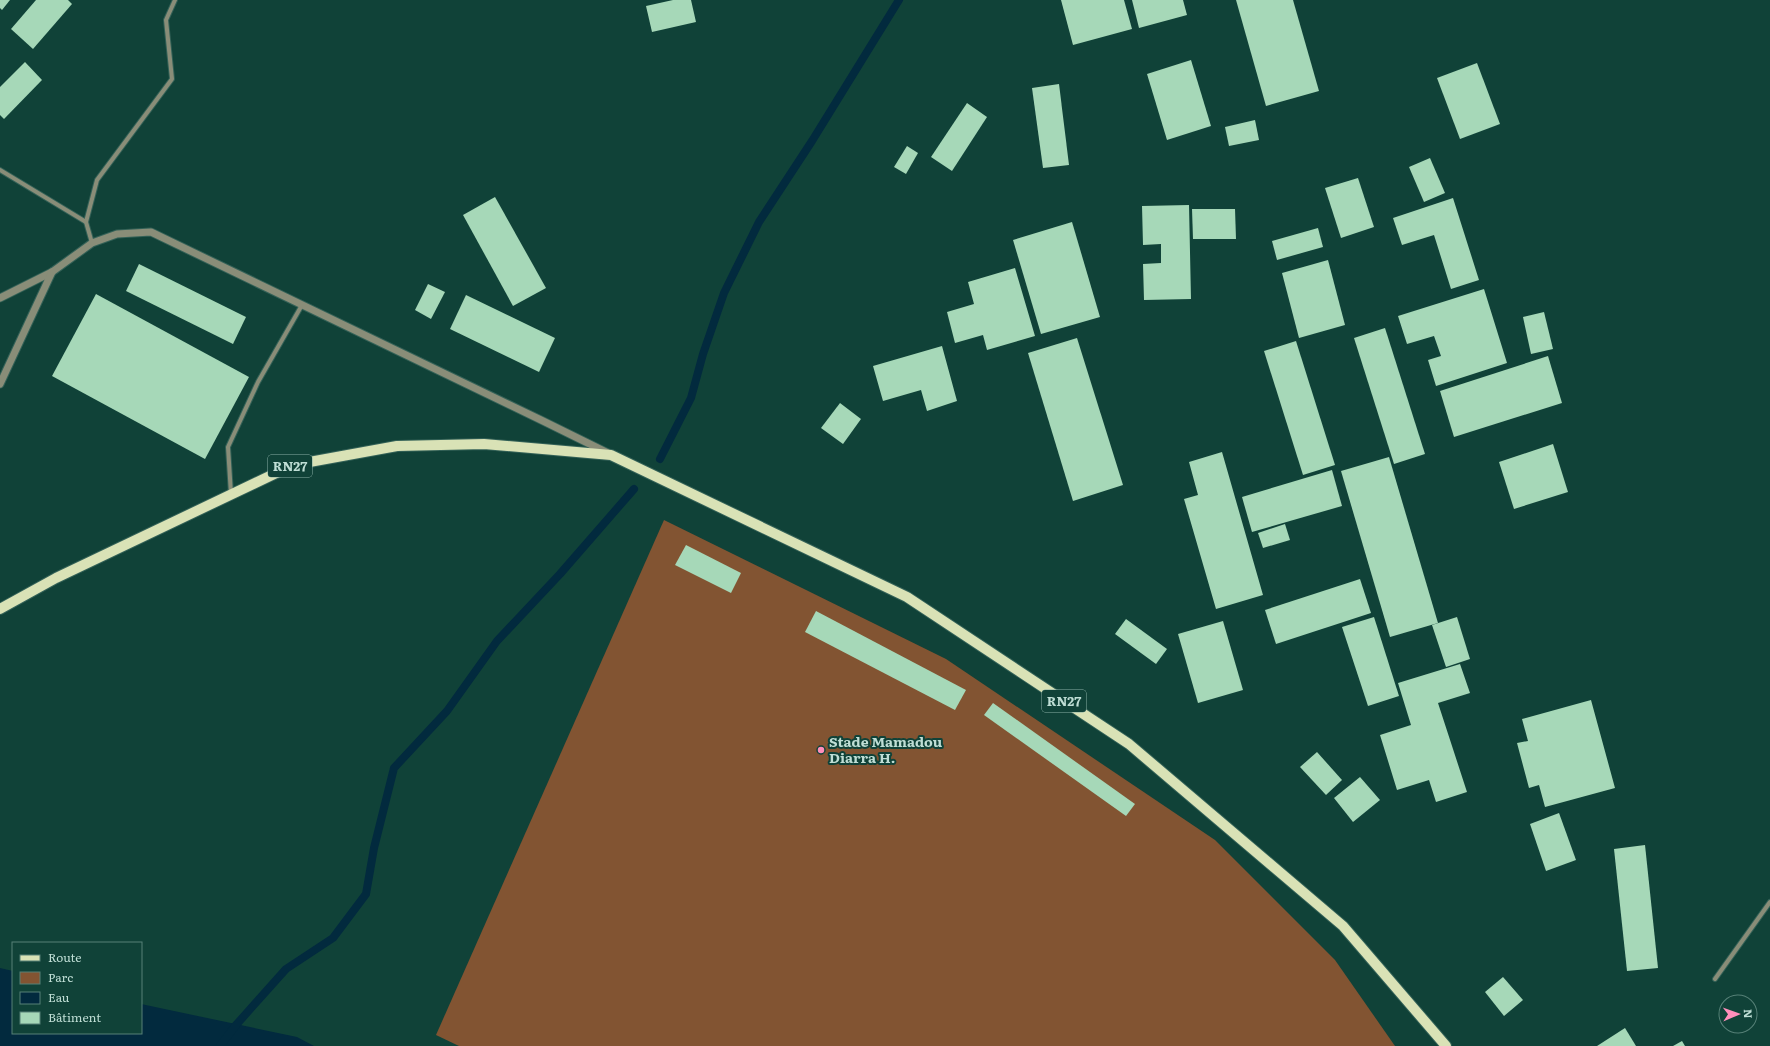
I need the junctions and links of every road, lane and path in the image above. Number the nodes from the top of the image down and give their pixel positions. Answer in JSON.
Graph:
{"nodes":[{"id":1,"x":175,"y":0,"type":"edge"},
{"id":2,"x":0,"y":170,"type":"edge"},
{"id":3,"x":86,"y":222,"type":"junction"},
{"id":4,"x":92,"y":244,"type":"junction"},
{"id":5,"x":52,"y":272,"type":"junction"},
{"id":6,"x":0,"y":298,"type":"edge"},
{"id":7,"x":302,"y":305,"type":"junction"},
{"id":8,"x":0,"y":384,"type":"edge"},
{"id":9,"x":611,"y":455,"type":"junction"},
{"id":10,"x":230,"y":495,"type":"junction"},
{"id":11,"x":0,"y":609,"type":"edge"},
{"id":12,"x":1770,"y":902,"type":"edge"},
{"id":13,"x":1715,"y":979,"type":"dead end"},
{"id":14,"x":1446,"y":1046,"type":"edge"}],
"edges":[{"from":1,"to":3,"type":"street"},
{"from":2,"to":3,"type":"street"},
{"from":3,"to":4,"type":"street"},
{"from":4,"to":5,"type":"street"},
{"from":4,"to":7,"type":"street"},
{"from":5,"to":6,"type":"street"},
{"from":5,"to":8,"type":"street"},
{"from":7,"to":9,"type":"street"},
{"from":7,"to":10,"type":"street"},
{"from":9,"to":10,"type":"main road","number":"RN27"},
{"from":9,"to":14,"type":"main road","number":"RN27"},
{"from":10,"to":11,"type":"main road","number":"RN27"},
{"from":12,"to":13,"type":"street"}]}
